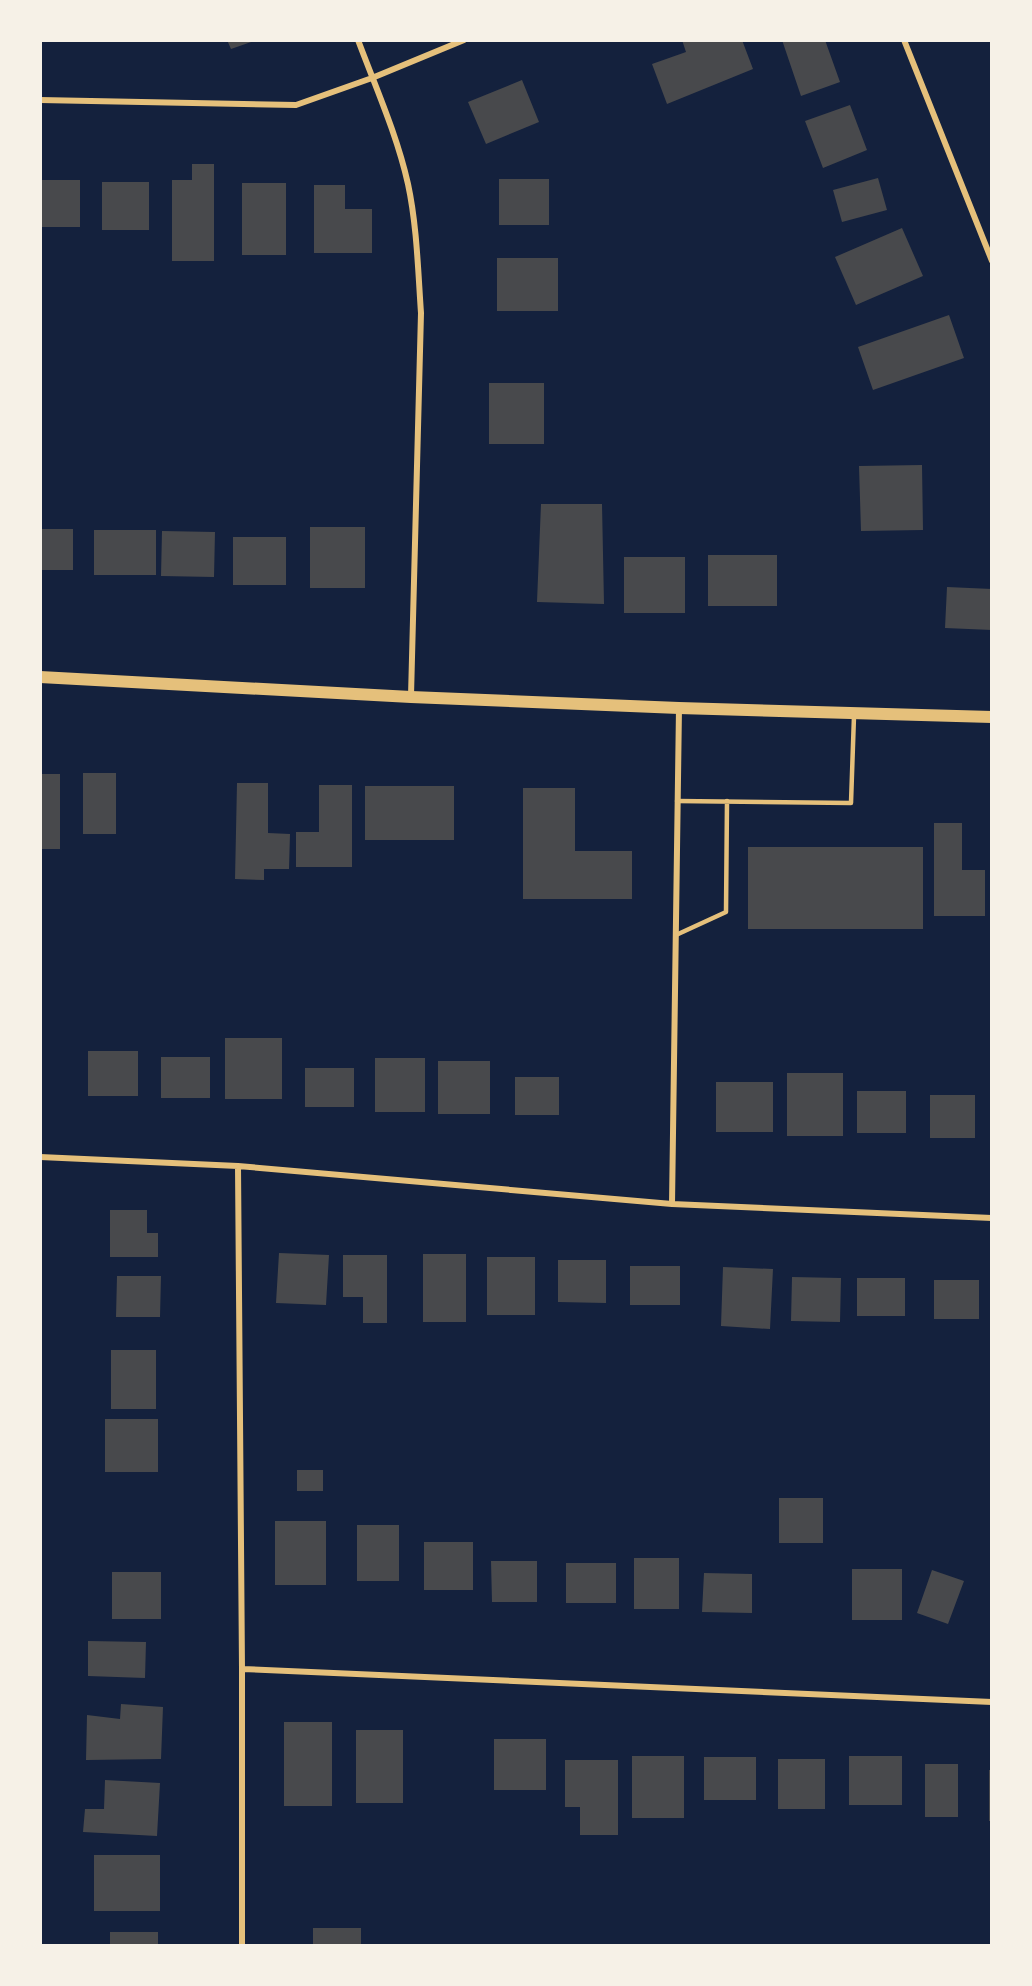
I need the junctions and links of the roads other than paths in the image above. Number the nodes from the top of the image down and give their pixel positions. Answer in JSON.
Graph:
{"nodes":[{"id":1,"x":358,"y":40,"type":"edge"},
{"id":2,"x":464,"y":40,"type":"edge"},
{"id":3,"x":904,"y":40,"type":"edge"},
{"id":4,"x":372,"y":78,"type":"junction"},
{"id":5,"x":40,"y":100,"type":"edge"},
{"id":6,"x":992,"y":261,"type":"edge"},
{"id":7,"x":40,"y":677,"type":"edge"},
{"id":8,"x":411,"y":696,"type":"junction"},
{"id":9,"x":679,"y":708,"type":"junction"},
{"id":10,"x":854,"y":713,"type":"junction"},
{"id":11,"x":992,"y":717,"type":"edge"},
{"id":12,"x":677,"y":801,"type":"junction"},
{"id":13,"x":727,"y":801,"type":"junction"},
{"id":14,"x":676,"y":936,"type":"junction"},
{"id":15,"x":40,"y":1157,"type":"edge"},
{"id":16,"x":238,"y":1166,"type":"junction"},
{"id":17,"x":672,"y":1204,"type":"junction"},
{"id":18,"x":992,"y":1218,"type":"edge"},
{"id":19,"x":242,"y":1669,"type":"junction"},
{"id":20,"x":992,"y":1702,"type":"edge"},
{"id":21,"x":242,"y":1946,"type":"edge"}],
"edges":[{"from":1,"to":4,"type":"street"},
{"from":2,"to":4,"type":"street"},
{"from":3,"to":6,"type":"street"},
{"from":4,"to":5,"type":"street"},
{"from":4,"to":8,"type":"street"},
{"from":7,"to":8,"type":"main road"},
{"from":8,"to":9,"type":"main road"},
{"from":9,"to":10,"type":"main road"},
{"from":9,"to":12,"type":"street"},
{"from":10,"to":11,"type":"main road"},
{"from":10,"to":13,"type":"lane"},
{"from":12,"to":13,"type":"lane"},
{"from":12,"to":14,"type":"street"},
{"from":13,"to":14,"type":"lane"},
{"from":14,"to":17,"type":"street"},
{"from":15,"to":16,"type":"street"},
{"from":16,"to":17,"type":"street"},
{"from":16,"to":19,"type":"street"},
{"from":17,"to":18,"type":"street"},
{"from":19,"to":20,"type":"street"},
{"from":19,"to":21,"type":"street"}]}
